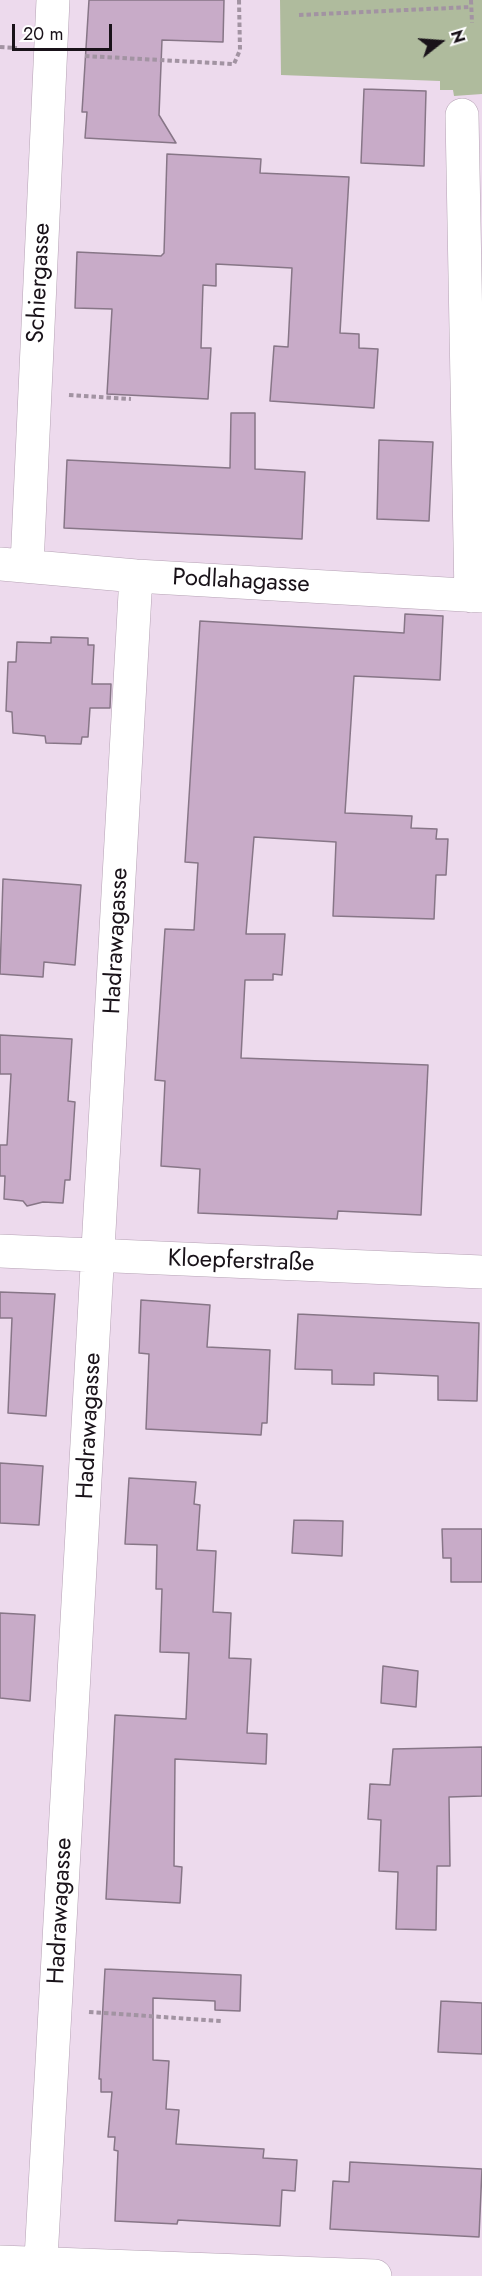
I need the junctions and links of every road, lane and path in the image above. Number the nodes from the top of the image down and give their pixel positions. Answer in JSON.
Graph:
{"nodes":[{"id":1,"x":53,"y":0,"type":"edge"},
{"id":2,"x":239,"y":0,"type":"edge"},
{"id":3,"x":471,"y":0,"type":"edge"},
{"id":4,"x":471,"y":7,"type":"junction"},
{"id":5,"x":299,"y":15,"type":"dead end"},
{"id":6,"x":472,"y":23,"type":"dead end"},
{"id":7,"x":51,"y":54,"type":"junction"},
{"id":8,"x":462,"y":115,"type":"dead end"},
{"id":9,"x":35,"y":393,"type":"junction"},
{"id":10,"x":131,"y":399,"type":"dead end"},
{"id":11,"x":14,"y":565,"type":"edge"},
{"id":12,"x":136,"y":576,"type":"junction"},
{"id":13,"x":476,"y":596,"type":"edge"},
{"id":14,"x":0,"y":1251,"type":"edge"},
{"id":15,"x":100,"y":1256,"type":"junction"},
{"id":16,"x":482,"y":1272,"type":"edge"},
{"id":17,"x":55,"y":2010,"type":"junction"},
{"id":18,"x":221,"y":2020,"type":"dead end"},
{"id":19,"x":0,"y":2262,"type":"edge"},
{"id":20,"x":40,"y":2270,"type":"edge"},
{"id":21,"x":375,"y":2276,"type":"edge"}],
"edges":[{"from":1,"to":7,"type":"street","name":"Schiergasse"},
{"from":2,"to":7,"type":"path"},
{"from":3,"to":4,"type":"path"},
{"from":4,"to":5,"type":"path"},
{"from":4,"to":6,"type":"path"},
{"from":7,"to":9,"type":"street","name":"Schiergasse"},
{"from":8,"to":13,"type":"street"},
{"from":9,"to":10,"type":"path"},
{"from":9,"to":11,"type":"street","name":"Schiergasse"},
{"from":11,"to":12,"type":"street","name":"Podlahagasse"},
{"from":12,"to":13,"type":"street","name":"Podlahagasse"},
{"from":12,"to":15,"type":"street","name":"Hadrawagasse"},
{"from":14,"to":15,"type":"street","name":"Kloepferstraße"},
{"from":15,"to":16,"type":"street","name":"Kloepferstraße"},
{"from":15,"to":17,"type":"street","name":"Hadrawagasse"},
{"from":17,"to":18,"type":"path"},
{"from":17,"to":20,"type":"street","name":"Hadrawagasse"},
{"from":19,"to":20,"type":"street"},
{"from":20,"to":21,"type":"street"}]}
